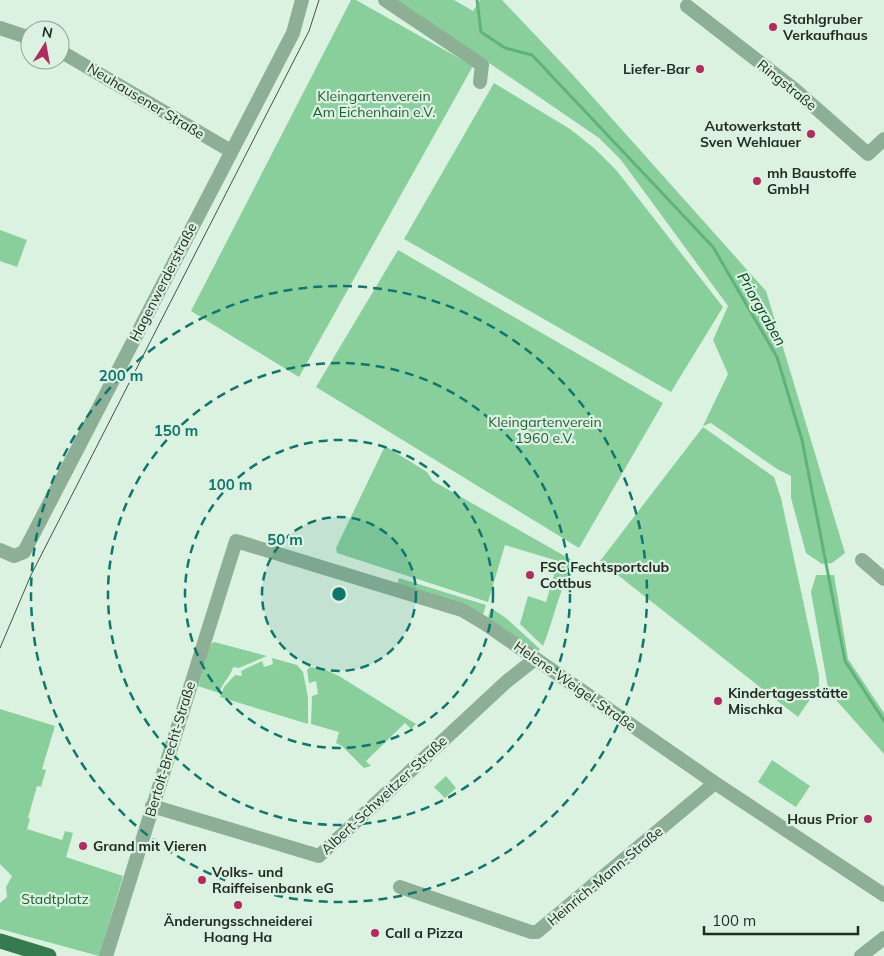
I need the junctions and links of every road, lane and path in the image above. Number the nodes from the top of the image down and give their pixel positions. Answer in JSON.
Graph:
{"nodes":[{"id":1,"x":302,"y":0,"type":"edge"},
{"id":2,"x":385,"y":0,"type":"edge"},
{"id":3,"x":687,"y":6,"type":"dead end"},
{"id":4,"x":0,"y":28,"type":"edge"},
{"id":5,"x":20,"y":35,"type":"edge"},
{"id":6,"x":70,"y":57,"type":"edge"},
{"id":7,"x":480,"y":82,"type":"dead end"},
{"id":8,"x":884,"y":140,"type":"edge"},
{"id":9,"x":231,"y":151,"type":"junction"},
{"id":10,"x":236,"y":542,"type":"joint"},
{"id":11,"x":0,"y":550,"type":"edge"},
{"id":12,"x":862,"y":560,"type":"dead end"},
{"id":13,"x":884,"y":579,"type":"edge"},
{"id":14,"x":535,"y":659,"type":"junction"},
{"id":15,"x":714,"y":783,"type":"junction"},
{"id":16,"x":152,"y":806,"type":"junction"},
{"id":17,"x":400,"y":886,"type":"dead end"},
{"id":18,"x":884,"y":895,"type":"edge"},
{"id":19,"x":884,"y":938,"type":"edge"},
{"id":20,"x":0,"y":941,"type":"edge"},
{"id":21,"x":48,"y":956,"type":"edge"},
{"id":22,"x":106,"y":956,"type":"edge"},
{"id":23,"x":861,"y":956,"type":"edge"}],
"edges":[{"from":1,"to":9,"type":"street","name":"Hagenwerderstraße"},
{"from":2,"to":7,"type":"street"},
{"from":3,"to":8,"type":"street","name":"Ringstraße"},
{"from":4,"to":5,"type":"street"},
{"from":6,"to":9,"type":"street","name":"Neuhausener Straße"},
{"from":9,"to":11,"type":"street","name":"Hagenwerderstraße"},
{"from":10,"to":14,"type":"street","name":"Helene-Weigel-Straße"},
{"from":10,"to":16,"type":"street","name":"Bertolt-Brecht-Straße"},
{"from":12,"to":13,"type":"street"},
{"from":14,"to":15,"type":"street","name":"Helene-Weigel-Straße"},
{"from":14,"to":16,"type":"street","name":"Albert-Schweitzer-Straße"},
{"from":15,"to":17,"type":"street","name":"Heinrich-Mann-Straße"},
{"from":15,"to":18,"type":"street","name":"Helene-Weigel-Straße"},
{"from":16,"to":22,"type":"street","name":"Bertolt-Brecht-Straße"},
{"from":19,"to":23,"type":"street"},
{"from":20,"to":21,"type":"main road"}]}
